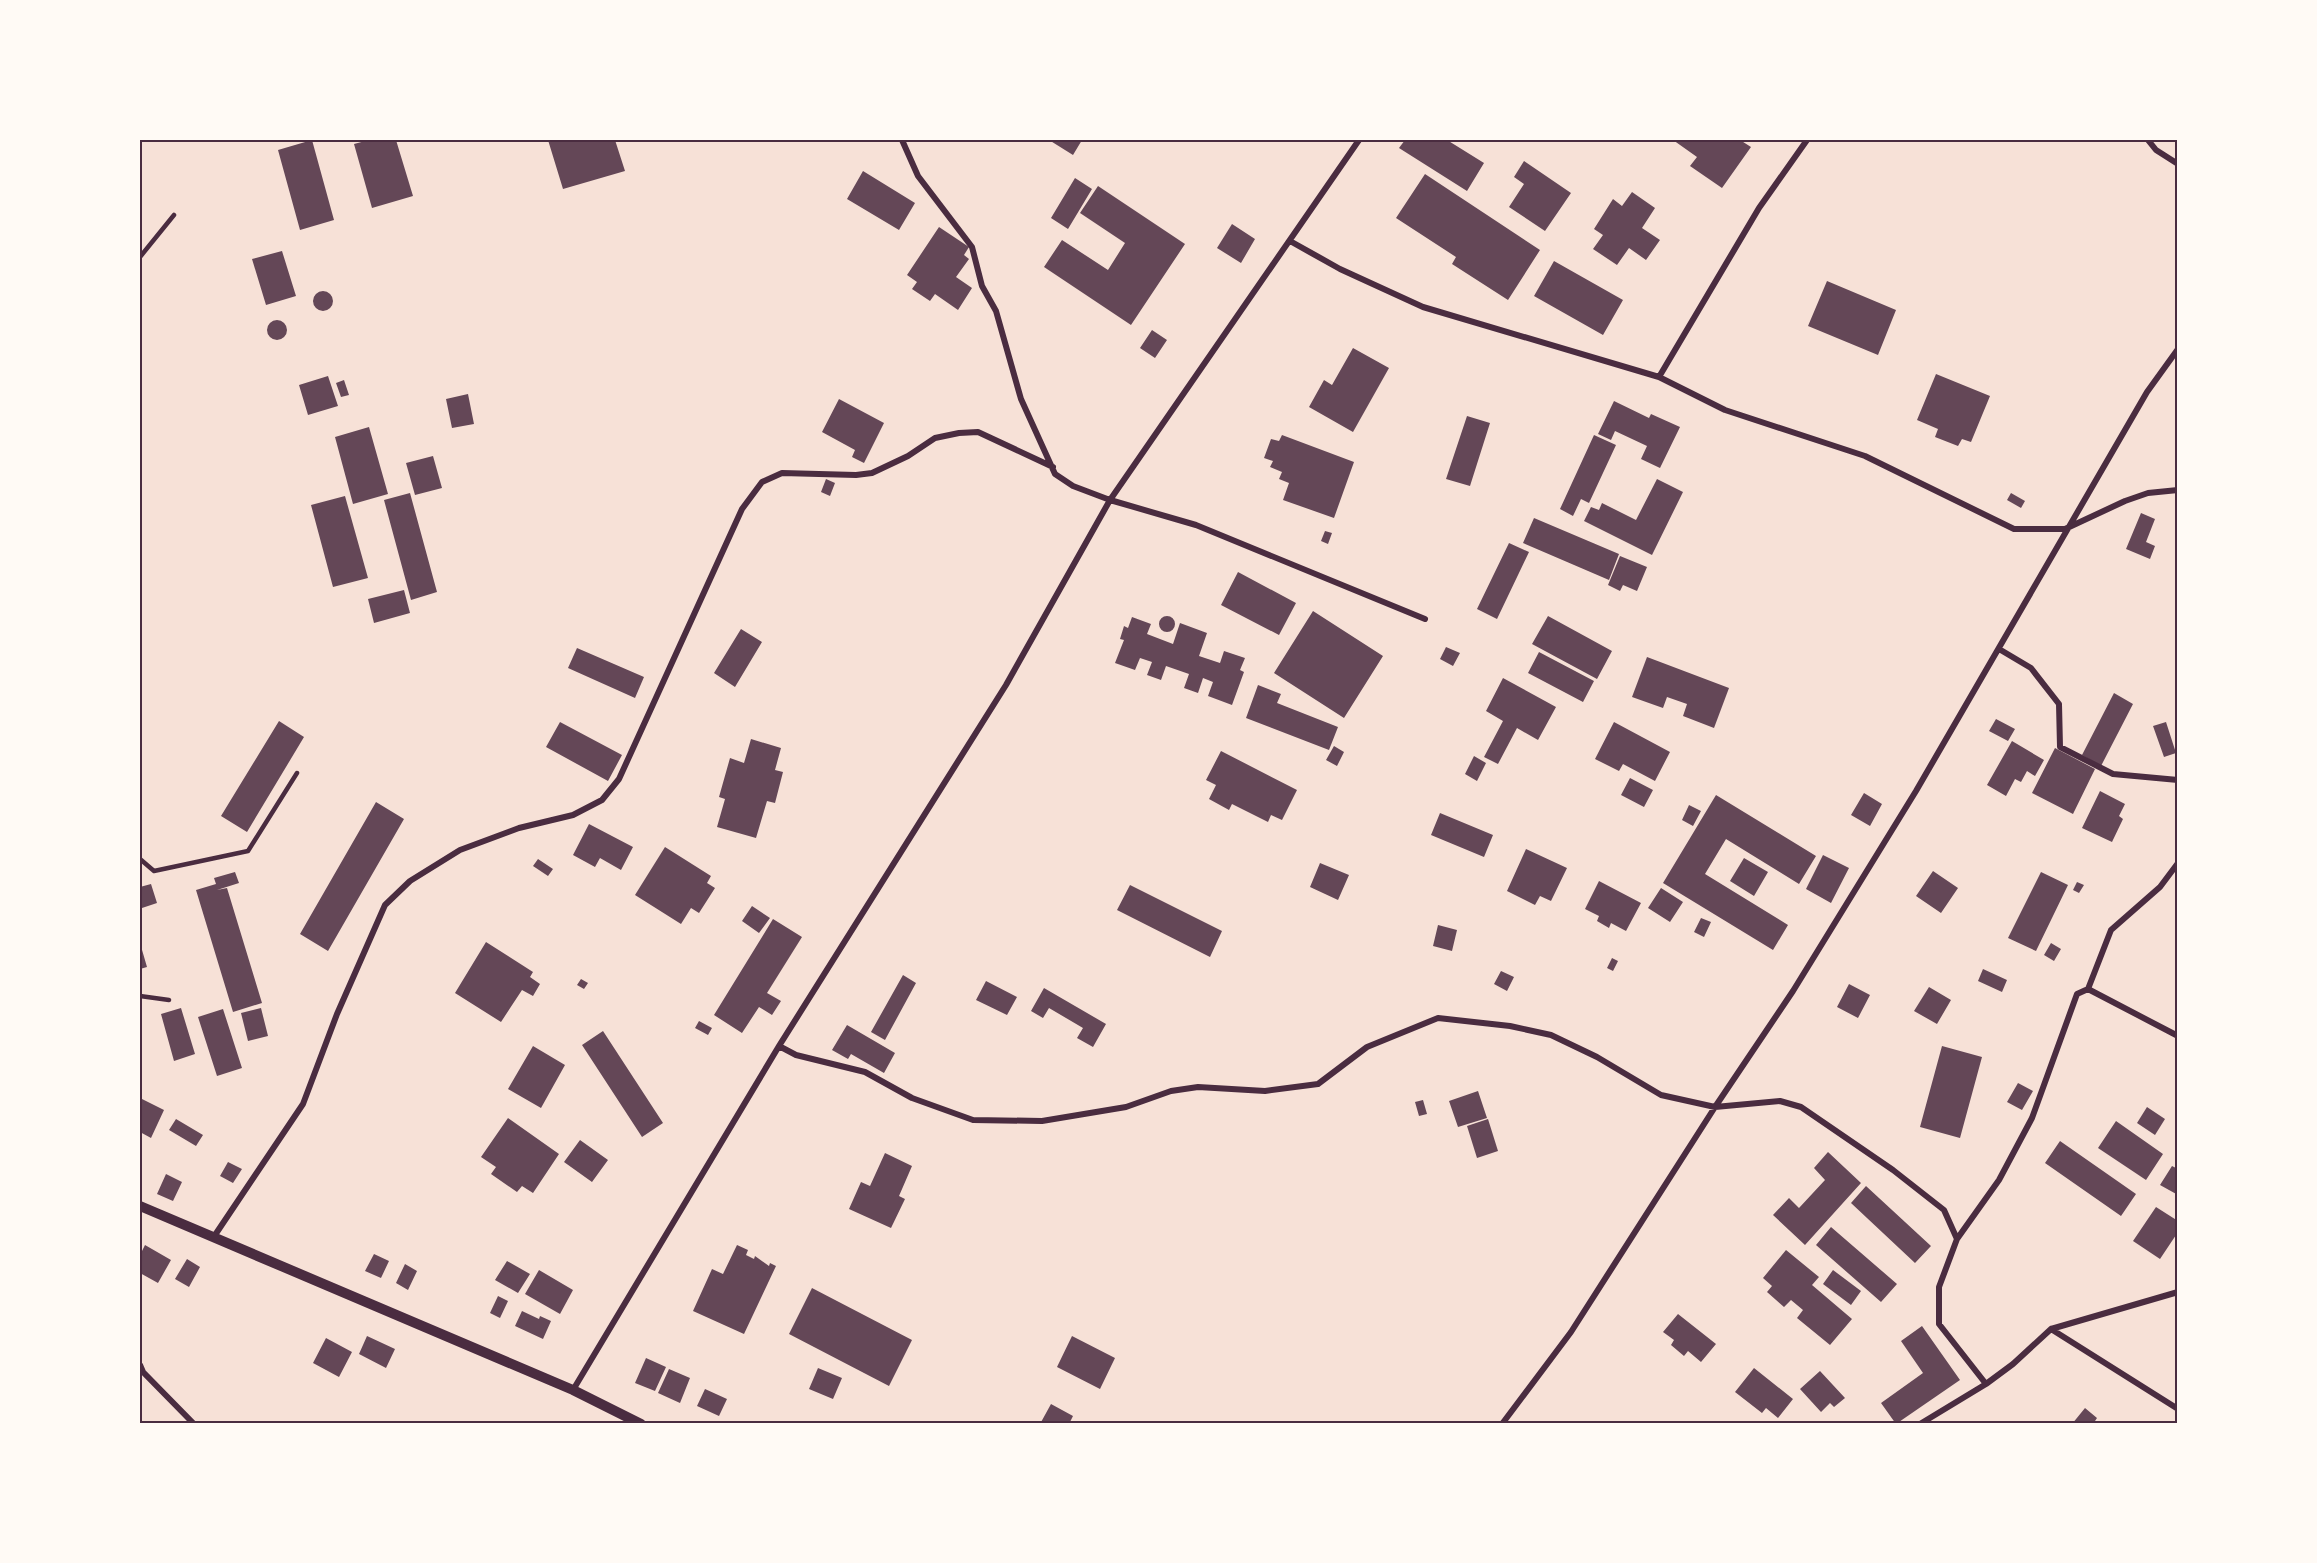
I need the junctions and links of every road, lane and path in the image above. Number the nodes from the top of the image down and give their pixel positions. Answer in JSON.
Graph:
{"nodes":[{"id":1,"x":902,"y":140,"type":"edge"},
{"id":2,"x":1359,"y":140,"type":"edge"},
{"id":3,"x":1807,"y":140,"type":"edge"},
{"id":4,"x":2148,"y":140,"type":"edge"},
{"id":5,"x":2178,"y":164,"type":"edge"},
{"id":6,"x":174,"y":215,"type":"dead end"},
{"id":7,"x":1290,"y":241,"type":"junction"},
{"id":8,"x":140,"y":257,"type":"edge"},
{"id":9,"x":2178,"y":349,"type":"edge"},
{"id":10,"x":1659,"y":377,"type":"junction"},
{"id":11,"x":1053,"y":467,"type":"junction"},
{"id":12,"x":2178,"y":490,"type":"edge"},
{"id":13,"x":1110,"y":500,"type":"junction"},
{"id":14,"x":2065,"y":529,"type":"junction"},
{"id":15,"x":1425,"y":618,"type":"dead end"},
{"id":16,"x":1999,"y":649,"type":"junction"},
{"id":17,"x":297,"y":773,"type":"dead end"},
{"id":18,"x":2178,"y":780,"type":"edge"},
{"id":19,"x":140,"y":859,"type":"edge"},
{"id":20,"x":2178,"y":863,"type":"edge"},
{"id":21,"x":2088,"y":989,"type":"junction"},
{"id":22,"x":140,"y":996,"type":"edge"},
{"id":23,"x":169,"y":1000,"type":"dead end"},
{"id":24,"x":2178,"y":1036,"type":"edge"},
{"id":25,"x":779,"y":1046,"type":"junction"},
{"id":26,"x":1715,"y":1107,"type":"junction"},
{"id":27,"x":140,"y":1206,"type":"edge"},
{"id":28,"x":212,"y":1238,"type":"junction"},
{"id":29,"x":1957,"y":1239,"type":"junction"},
{"id":30,"x":2178,"y":1292,"type":"edge"},
{"id":31,"x":2051,"y":1329,"type":"junction"},
{"id":32,"x":140,"y":1365,"type":"edge"},
{"id":33,"x":1986,"y":1384,"type":"junction"},
{"id":34,"x":573,"y":1390,"type":"junction"},
{"id":35,"x":2178,"y":1409,"type":"edge"},
{"id":36,"x":194,"y":1424,"type":"edge"},
{"id":37,"x":641,"y":1424,"type":"edge"},
{"id":38,"x":1502,"y":1424,"type":"edge"},
{"id":39,"x":1920,"y":1424,"type":"edge"}],
"edges":[{"from":1,"to":11,"type":"street"},
{"from":2,"to":7,"type":"street"},
{"from":3,"to":10,"type":"street"},
{"from":4,"to":5,"type":"street"},
{"from":6,"to":8,"type":"lane"},
{"from":7,"to":10,"type":"street"},
{"from":7,"to":13,"type":"street"},
{"from":9,"to":14,"type":"street"},
{"from":10,"to":14,"type":"street"},
{"from":11,"to":13,"type":"street"},
{"from":11,"to":28,"type":"street"},
{"from":12,"to":14,"type":"street"},
{"from":13,"to":15,"type":"street"},
{"from":13,"to":25,"type":"street"},
{"from":14,"to":16,"type":"street"},
{"from":16,"to":18,"type":"street"},
{"from":16,"to":26,"type":"street"},
{"from":17,"to":19,"type":"lane"},
{"from":20,"to":21,"type":"street"},
{"from":21,"to":24,"type":"street"},
{"from":21,"to":29,"type":"street"},
{"from":22,"to":23,"type":"lane"},
{"from":25,"to":26,"type":"street"},
{"from":25,"to":34,"type":"street"},
{"from":26,"to":29,"type":"street"},
{"from":26,"to":38,"type":"street"},
{"from":27,"to":28,"type":"street"},
{"from":28,"to":34,"type":"street"},
{"from":29,"to":33,"type":"street"},
{"from":30,"to":31,"type":"street"},
{"from":31,"to":33,"type":"street"},
{"from":31,"to":35,"type":"street"},
{"from":32,"to":36,"type":"street"},
{"from":33,"to":39,"type":"street"},
{"from":34,"to":37,"type":"street"}]}
